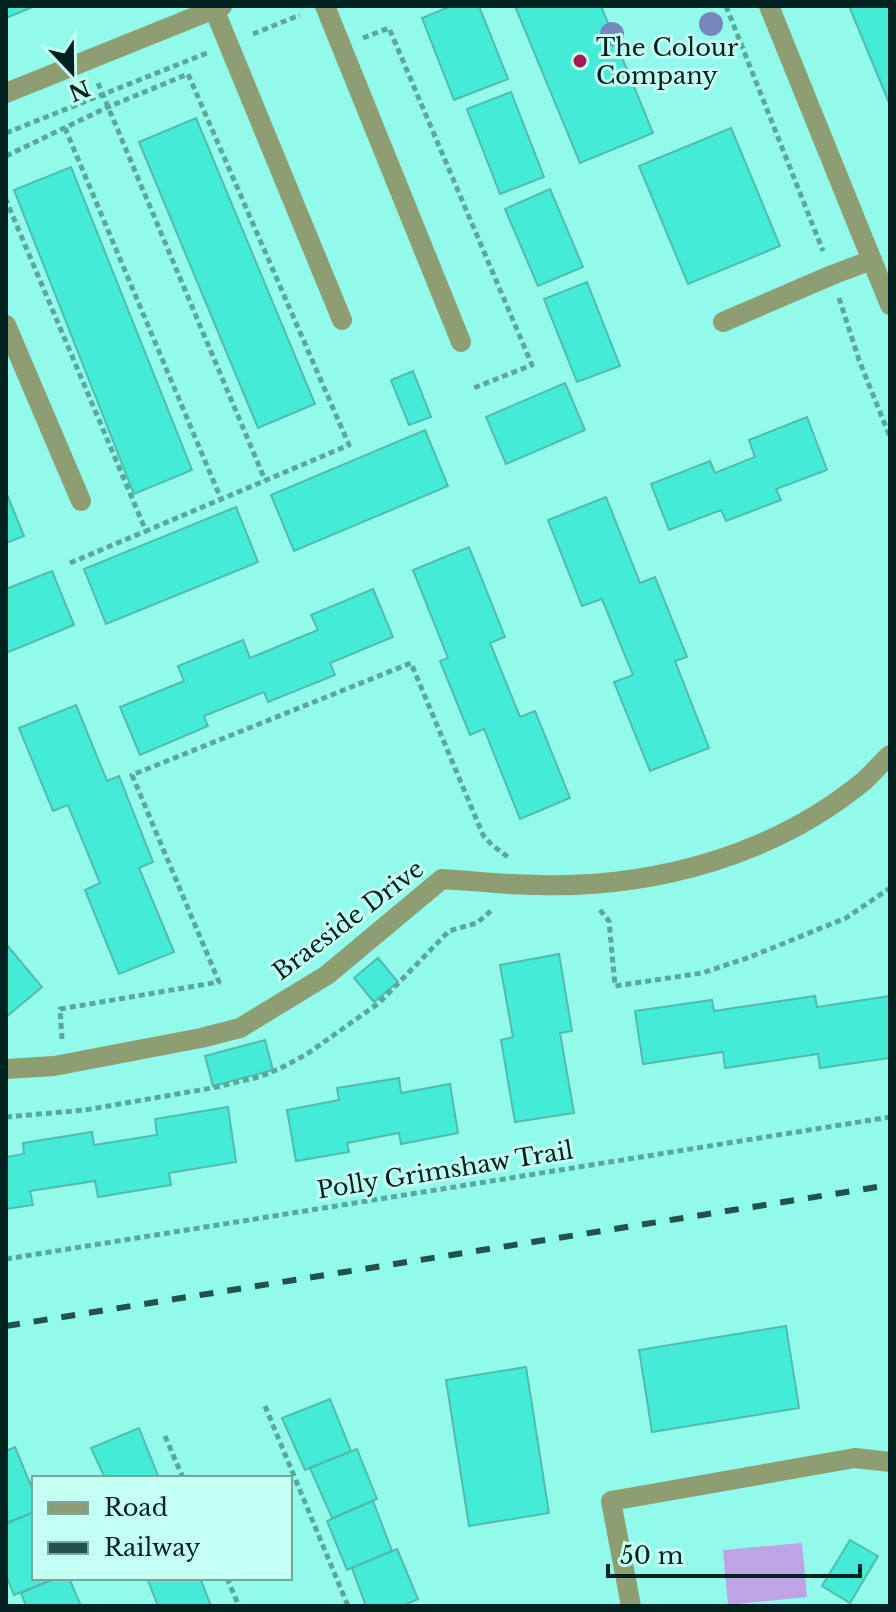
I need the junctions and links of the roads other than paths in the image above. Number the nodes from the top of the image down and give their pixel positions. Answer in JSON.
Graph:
{"nodes":[{"id":1,"x":769,"y":6,"type":"edge"},
{"id":2,"x":218,"y":8,"type":"edge"},
{"id":3,"x":317,"y":9,"type":"edge"},
{"id":4,"x":6,"y":93,"type":"edge"},
{"id":5,"x":872,"y":260,"type":"junction"},
{"id":6,"x":890,"y":305,"type":"edge"},
{"id":7,"x":342,"y":320,"type":"dead end"},
{"id":8,"x":723,"y":322,"type":"dead end"},
{"id":9,"x":6,"y":325,"type":"edge"},
{"id":10,"x":461,"y":342,"type":"dead end"},
{"id":11,"x":81,"y":501,"type":"dead end"},
{"id":12,"x":890,"y":755,"type":"edge"},
{"id":13,"x":6,"y":1069,"type":"edge"},
{"id":14,"x":890,"y":1462,"type":"edge"},
{"id":15,"x":631,"y":1606,"type":"edge"}],
"edges":[{"from":1,"to":5,"type":"street"},
{"from":2,"to":4,"type":"street"},
{"from":2,"to":7,"type":"street"},
{"from":3,"to":10,"type":"street"},
{"from":5,"to":6,"type":"street"},
{"from":5,"to":8,"type":"street"},
{"from":9,"to":11,"type":"street"},
{"from":12,"to":13,"type":"street","name":"Braeside Drive"},
{"from":14,"to":15,"type":"street"}]}
